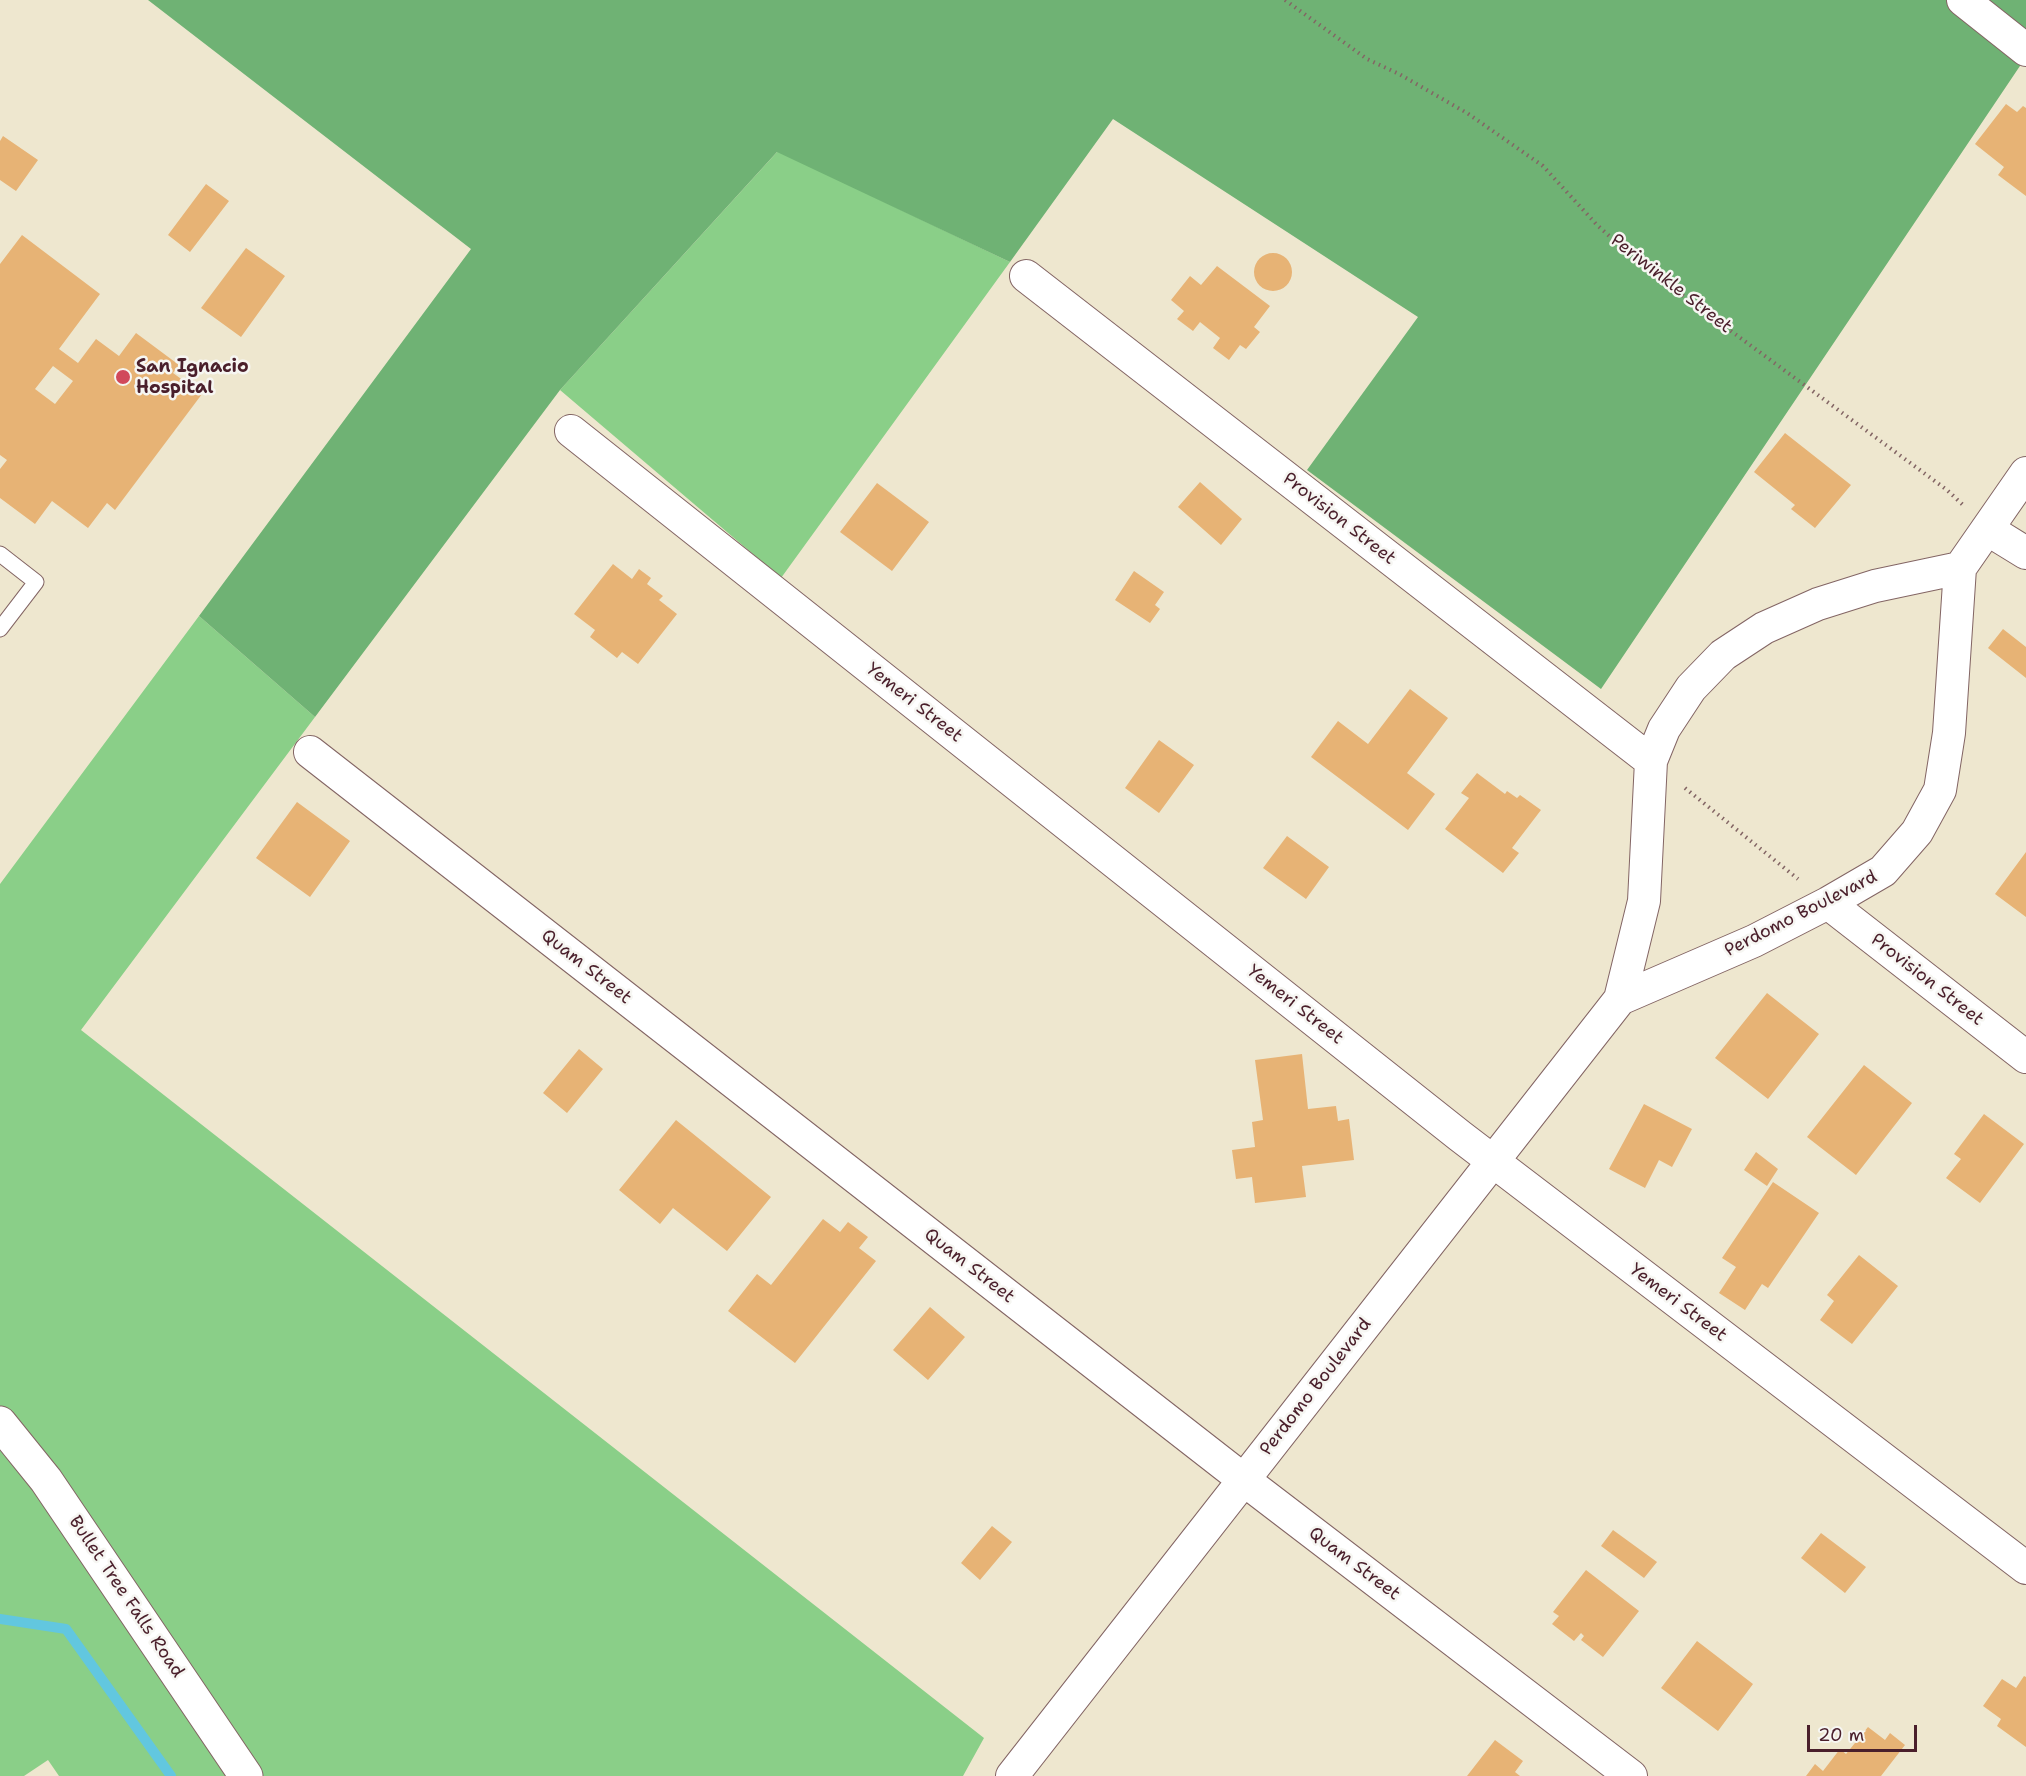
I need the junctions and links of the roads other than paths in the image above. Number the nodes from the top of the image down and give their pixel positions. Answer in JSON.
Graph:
{"nodes":[{"id":1,"x":1964,"y":0,"type":"edge"},
{"id":2,"x":2026,"y":50,"type":"edge"},
{"id":3,"x":1026,"y":276,"type":"dead end"},
{"id":4,"x":572,"y":431,"type":"dead end"},
{"id":5,"x":2026,"y":473,"type":"edge"},
{"id":6,"x":1987,"y":529,"type":"junction"},
{"id":7,"x":2026,"y":553,"type":"edge"},
{"id":8,"x":0,"y":554,"type":"edge"},
{"id":9,"x":1960,"y":568,"type":"junction"},
{"id":10,"x":0,"y":629,"type":"edge"},
{"id":11,"x":310,"y":752,"type":"dead end"},
{"id":12,"x":1651,"y":761,"type":"junction"},
{"id":13,"x":1828,"y":903,"type":"junction"},
{"id":14,"x":1620,"y":999,"type":"junction"},
{"id":15,"x":2026,"y":1057,"type":"edge"},
{"id":16,"x":1492,"y":1162,"type":"junction"},
{"id":17,"x":0,"y":1423,"type":"edge"},
{"id":18,"x":1244,"y":1480,"type":"junction"},
{"id":19,"x":2026,"y":1568,"type":"edge"},
{"id":20,"x":246,"y":1776,"type":"edge"},
{"id":21,"x":1012,"y":1776,"type":"edge"},
{"id":22,"x":1631,"y":1776,"type":"edge"}],
"edges":[{"from":1,"to":2,"type":"street"},
{"from":3,"to":12,"type":"street","name":"Provision Street"},
{"from":4,"to":16,"type":"street","name":"Yemeri Street"},
{"from":5,"to":6,"type":"street"},
{"from":6,"to":7,"type":"street"},
{"from":6,"to":9,"type":"street"},
{"from":8,"to":10,"type":"lane"},
{"from":9,"to":12,"type":"street","name":"Perdomo Boulevard"},
{"from":9,"to":13,"type":"street","name":"Perdomo Boulevard"},
{"from":11,"to":18,"type":"street","name":"Quam Street"},
{"from":12,"to":14,"type":"street","name":"Perdomo Boulevard"},
{"from":13,"to":14,"type":"street","name":"Perdomo Boulevard"},
{"from":13,"to":15,"type":"street","name":"Provision Street"},
{"from":14,"to":16,"type":"street","name":"Perdomo Boulevard"},
{"from":16,"to":18,"type":"street","name":"Perdomo Boulevard"},
{"from":16,"to":19,"type":"street","name":"Yemeri Street"},
{"from":17,"to":20,"type":"main road","name":"Bullet Tree Falls Road"},
{"from":18,"to":21,"type":"street","name":"Perdomo Boulevard"},
{"from":18,"to":22,"type":"street","name":"Quam Street"}]}
